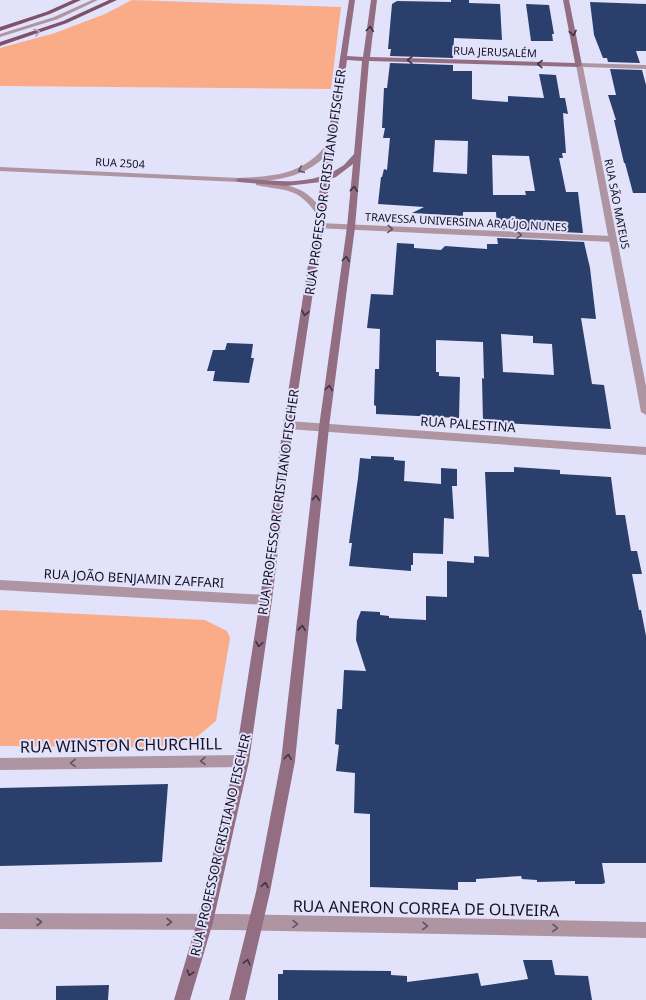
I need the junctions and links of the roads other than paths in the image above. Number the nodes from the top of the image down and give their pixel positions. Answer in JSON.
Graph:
{"nodes":[{"id":1,"x":78,"y":0,"type":"edge"},
{"id":2,"x":96,"y":0,"type":"edge"},
{"id":3,"x":114,"y":0,"type":"edge"},
{"id":4,"x":352,"y":0,"type":"edge"},
{"id":5,"x":374,"y":0,"type":"edge"},
{"id":6,"x":566,"y":0,"type":"edge"},
{"id":7,"x":0,"y":29,"type":"edge"},
{"id":8,"x":0,"y":36,"type":"edge"},
{"id":9,"x":0,"y":44,"type":"edge"},
{"id":10,"x":343,"y":58,"type":"junction"},
{"id":11,"x":366,"y":59,"type":"junction"},
{"id":12,"x":579,"y":65,"type":"junction"},
{"id":13,"x":646,"y":67,"type":"edge"},
{"id":14,"x":330,"y":146,"type":"junction"},
{"id":15,"x":358,"y":154,"type":"junction"},
{"id":16,"x":0,"y":169,"type":"edge"},
{"id":17,"x":325,"y":178,"type":"junction"},
{"id":18,"x":239,"y":180,"type":"junction"},
{"id":19,"x":321,"y":214,"type":"junction"},
{"id":20,"x":319,"y":226,"type":"junction"},
{"id":21,"x":351,"y":227,"type":"junction"},
{"id":22,"x":612,"y":239,"type":"junction"},
{"id":23,"x":646,"y":412,"type":"edge"},
{"id":24,"x":288,"y":425,"type":"junction"},
{"id":25,"x":324,"y":427,"type":"junction"},
{"id":26,"x":646,"y":451,"type":"edge"},
{"id":27,"x":0,"y":584,"type":"edge"},
{"id":28,"x":266,"y":600,"type":"junction"},
{"id":29,"x":242,"y":761,"type":"junction"},
{"id":30,"x":0,"y":764,"type":"edge"},
{"id":31,"x":0,"y":921,"type":"edge"},
{"id":32,"x":205,"y":922,"type":"junction"},
{"id":33,"x":256,"y":923,"type":"junction"},
{"id":34,"x":646,"y":930,"type":"edge"},
{"id":35,"x":182,"y":1000,"type":"edge"},
{"id":36,"x":237,"y":1000,"type":"edge"}],
"edges":[{"from":1,"to":7,"type":"main road"},
{"from":2,"to":8,"type":"lane"},
{"from":9,"to":3,"type":"main road","one_way":true},
{"from":4,"to":10,"type":"main road","name":"RUA PROFESSOR CRISTIANO FISCHER"},
{"from":11,"to":5,"type":"main road","name":"RUA PROFESSOR CRISTIANO FISCHER","one_way":true},
{"from":6,"to":12,"type":"main road","name":"RUA SÃO MATEUS","one_way":true},
{"from":10,"to":11,"type":"main road","name":"RUA JERUSALÉM"},
{"from":10,"to":14,"type":"main road","name":"RUA PROFESSOR CRISTIANO FISCHER"},
{"from":12,"to":11,"type":"main road","name":"RUA JERUSALÉM","one_way":true},
{"from":11,"to":15,"type":"main road","name":"RUA PROFESSOR CRISTIANO FISCHER"},
{"from":12,"to":13,"type":"street","name":"RUA JERUSALÉM"},
{"from":12,"to":22,"type":"street","name":"RUA SÃO MATEUS"},
{"from":14,"to":17,"type":"main road","name":"RUA PROFESSOR CRISTIANO FISCHER"},
{"from":14,"to":18,"type":"street","name":"RUA 2504","one_way":true},
{"from":15,"to":17,"type":"main road"},
{"from":21,"to":15,"type":"main road","name":"RUA PROFESSOR CRISTIANO FISCHER","one_way":true},
{"from":16,"to":18,"type":"street","name":"RUA 2504"},
{"from":17,"to":18,"type":"main road"},
{"from":17,"to":19,"type":"main road","name":"RUA PROFESSOR CRISTIANO FISCHER"},
{"from":18,"to":19,"type":"street","name":"RUA 2504"},
{"from":19,"to":20,"type":"main road","name":"RUA PROFESSOR CRISTIANO FISCHER"},
{"from":20,"to":21,"type":"street","name":"TRAVESSA UNIVERSINA ARAÚJO NUNES"},
{"from":20,"to":24,"type":"main road","name":"RUA PROFESSOR CRISTIANO FISCHER","one_way":true},
{"from":21,"to":22,"type":"street","name":"TRAVESSA UNIVERSINA ARAÚJO NUNES","one_way":true},
{"from":25,"to":21,"type":"main road","name":"RUA PROFESSOR CRISTIANO FISCHER","one_way":true},
{"from":22,"to":23,"type":"street","name":"RUA SÃO MATEUS"},
{"from":24,"to":25,"type":"street","name":"RUA PALESTINA"},
{"from":24,"to":28,"type":"main road","name":"RUA PROFESSOR CRISTIANO FISCHER"},
{"from":25,"to":26,"type":"street","name":"RUA PALESTINA"},
{"from":33,"to":25,"type":"main road","name":"RUA PROFESSOR CRISTIANO FISCHER","one_way":true},
{"from":27,"to":28,"type":"street","name":"RUA JOÃO BENJAMIN ZAFFARI"},
{"from":28,"to":29,"type":"main road","name":"RUA PROFESSOR CRISTIANO FISCHER","one_way":true},
{"from":29,"to":30,"type":"street","name":"RUA WINSTON CHURCHILL","one_way":true},
{"from":29,"to":32,"type":"main road","name":"RUA PROFESSOR CRISTIANO FISCHER"},
{"from":31,"to":32,"type":"street","name":"RUA ANERON CORREA DE OLIVEIRA","one_way":true},
{"from":32,"to":33,"type":"street","name":"RUA ANERON CORREA DE OLIVEIRA"},
{"from":32,"to":35,"type":"main road","name":"RUA PROFESSOR CRISTIANO FISCHER","one_way":true},
{"from":33,"to":34,"type":"street","name":"RUA ANERON CORREA DE OLIVEIRA","one_way":true},
{"from":36,"to":33,"type":"main road","name":"RUA PROFESSOR CRISTIANO FISCHER","one_way":true}]}
